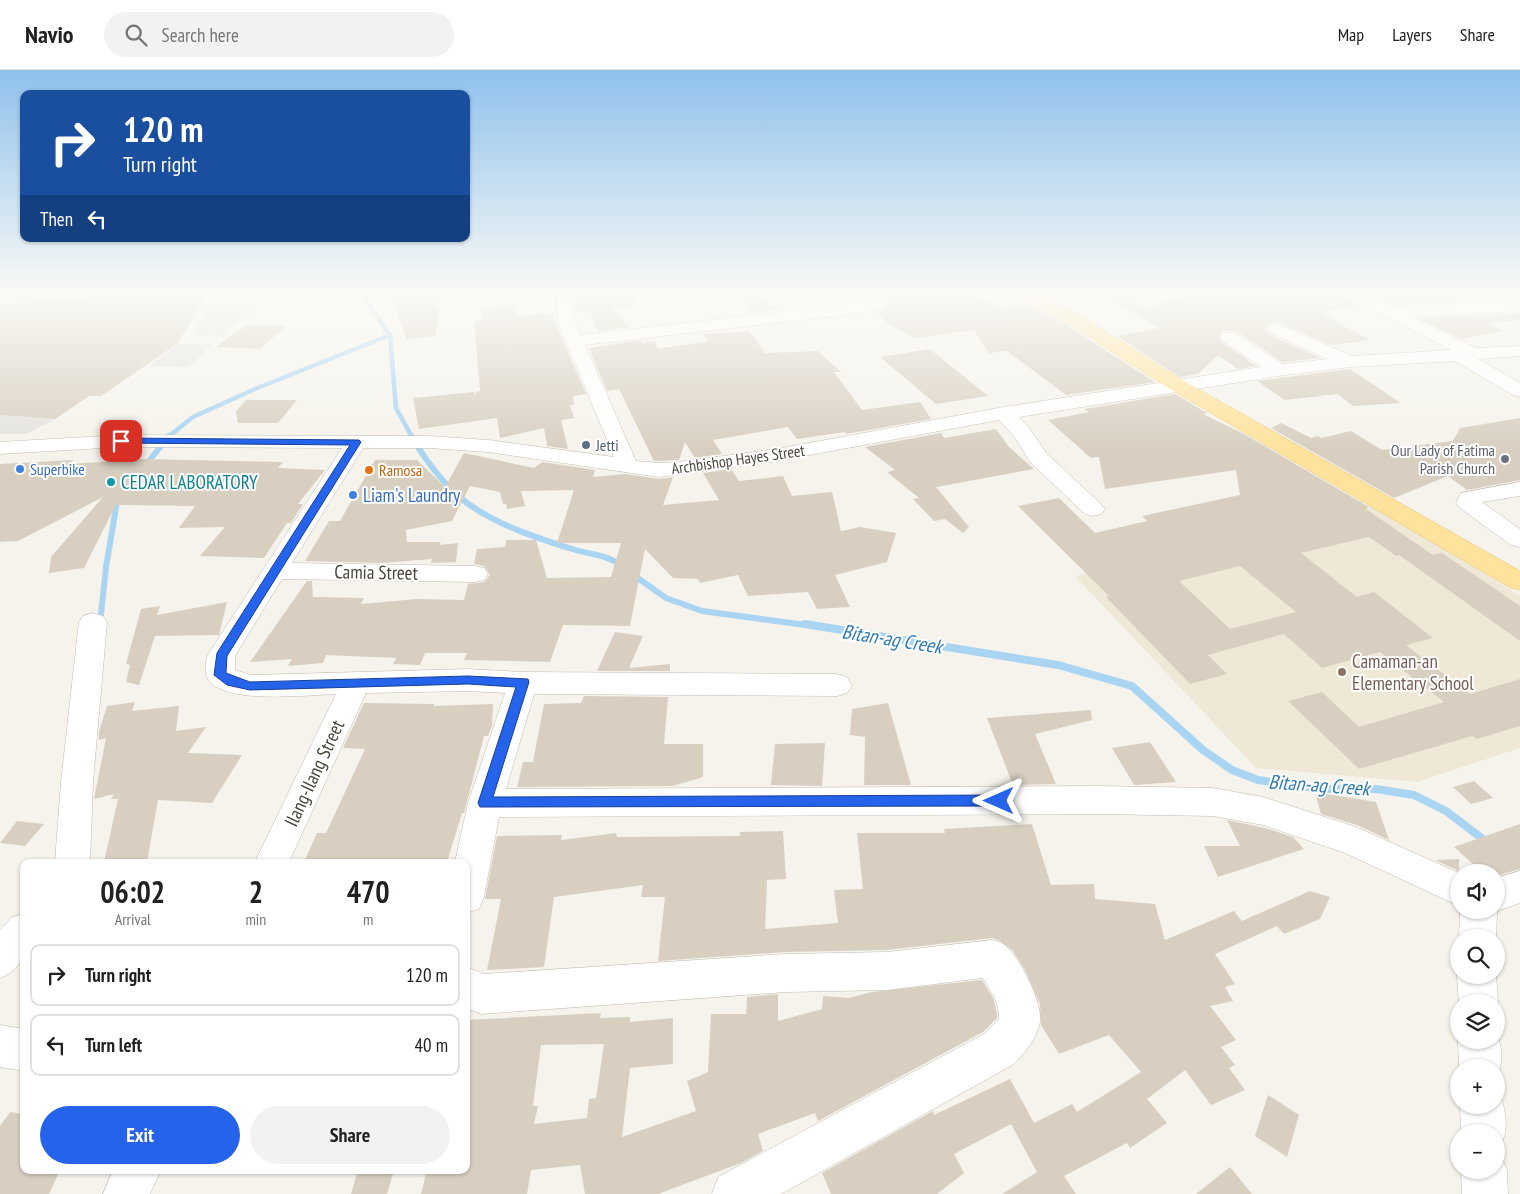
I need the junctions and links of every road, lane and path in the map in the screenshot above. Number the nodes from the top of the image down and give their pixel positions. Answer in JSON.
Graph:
{"nodes":[{"id":1,"x":576,"y":345,"type":"edge"},
{"id":2,"x":1115,"y":345,"type":"edge"},
{"id":3,"x":1242,"y":345,"type":"edge"},
{"id":4,"x":1315,"y":345,"type":"edge"},
{"id":5,"x":1450,"y":345,"type":"edge"},
{"id":6,"x":1520,"y":351,"type":"edge"},
{"id":7,"x":1464,"y":354,"type":"junction"},
{"id":8,"x":1351,"y":362,"type":"junction"},
{"id":9,"x":1278,"y":370,"type":"junction"},
{"id":10,"x":1177,"y":385,"type":"junction"},
{"id":11,"x":1520,"y":391,"type":"edge"},
{"id":12,"x":1004,"y":413,"type":"junction"},
{"id":13,"x":356,"y":442,"type":"junction"},
{"id":14,"x":0,"y":448,"type":"edge"},
{"id":15,"x":628,"y":466,"type":"junction"},
{"id":16,"x":1520,"y":489,"type":"edge"},
{"id":17,"x":1093,"y":509,"type":"dead end"},
{"id":18,"x":1520,"y":539,"type":"edge"},
{"id":19,"x":276,"y":571,"type":"junction"},
{"id":20,"x":475,"y":574,"type":"dead end"},
{"id":21,"x":1520,"y":582,"type":"edge"},
{"id":22,"x":93,"y":622,"type":"dead end"},
{"id":23,"x":523,"y":682,"type":"junction"},
{"id":24,"x":356,"y":684,"type":"junction"},
{"id":25,"x":837,"y":685,"type":"dead end"},
{"id":26,"x":485,"y":803,"type":"junction"},
{"id":27,"x":72,"y":859,"type":"edge"},
{"id":28,"x":273,"y":859,"type":"edge"},
{"id":29,"x":470,"y":878,"type":"edge"},
{"id":30,"x":1450,"y":886,"type":"edge"},
{"id":31,"x":20,"y":935,"type":"edge"},
{"id":32,"x":0,"y":959,"type":"edge"},
{"id":33,"x":470,"y":988,"type":"edge"},
{"id":34,"x":0,"y":1046,"type":"edge"},
{"id":35,"x":20,"y":1049,"type":"edge"},
{"id":36,"x":136,"y":1174,"type":"edge"},
{"id":37,"x":1484,"y":1179,"type":"edge"},
{"id":38,"x":126,"y":1194,"type":"edge"},
{"id":39,"x":735,"y":1194,"type":"edge"},
{"id":40,"x":1485,"y":1194,"type":"edge"}],
"edges":[{"from":1,"to":15,"type":"street"},
{"from":2,"to":10,"type":"main road"},
{"from":3,"to":9,"type":"street"},
{"from":4,"to":8,"type":"street"},
{"from":5,"to":7,"type":"street"},
{"from":6,"to":7,"type":"street","name":"Archbishop Hayes Street"},
{"from":7,"to":8,"type":"street","name":"Archbishop Hayes Street"},
{"from":7,"to":11,"type":"street"},
{"from":8,"to":9,"type":"street","name":"Archbishop Hayes Street"},
{"from":9,"to":10,"type":"street","name":"Archbishop Hayes Street"},
{"from":10,"to":12,"type":"street","name":"Archbishop Hayes Street"},
{"from":10,"to":21,"type":"main road"},
{"from":12,"to":15,"type":"street","name":"Archbishop Hayes Street"},
{"from":12,"to":17,"type":"street"},
{"from":13,"to":14,"type":"street","name":"Archbishop Hayes Street"},
{"from":13,"to":15,"type":"street","name":"Archbishop Hayes Street"},
{"from":13,"to":19,"type":"street"},
{"from":16,"to":18,"type":"street"},
{"from":19,"to":20,"type":"street","name":"Camia Street"},
{"from":19,"to":24,"type":"street"},
{"from":22,"to":27,"type":"street"},
{"from":23,"to":24,"type":"street"},
{"from":23,"to":25,"type":"street"},
{"from":23,"to":26,"type":"street"},
{"from":24,"to":28,"type":"street","name":"Ilang-Ilang Street"},
{"from":26,"to":29,"type":"street"},
{"from":26,"to":30,"type":"street"},
{"from":31,"to":32,"type":"street"},
{"from":33,"to":39,"type":"street"},
{"from":34,"to":35,"type":"street"},
{"from":36,"to":38,"type":"street"},
{"from":37,"to":40,"type":"street"}]}
